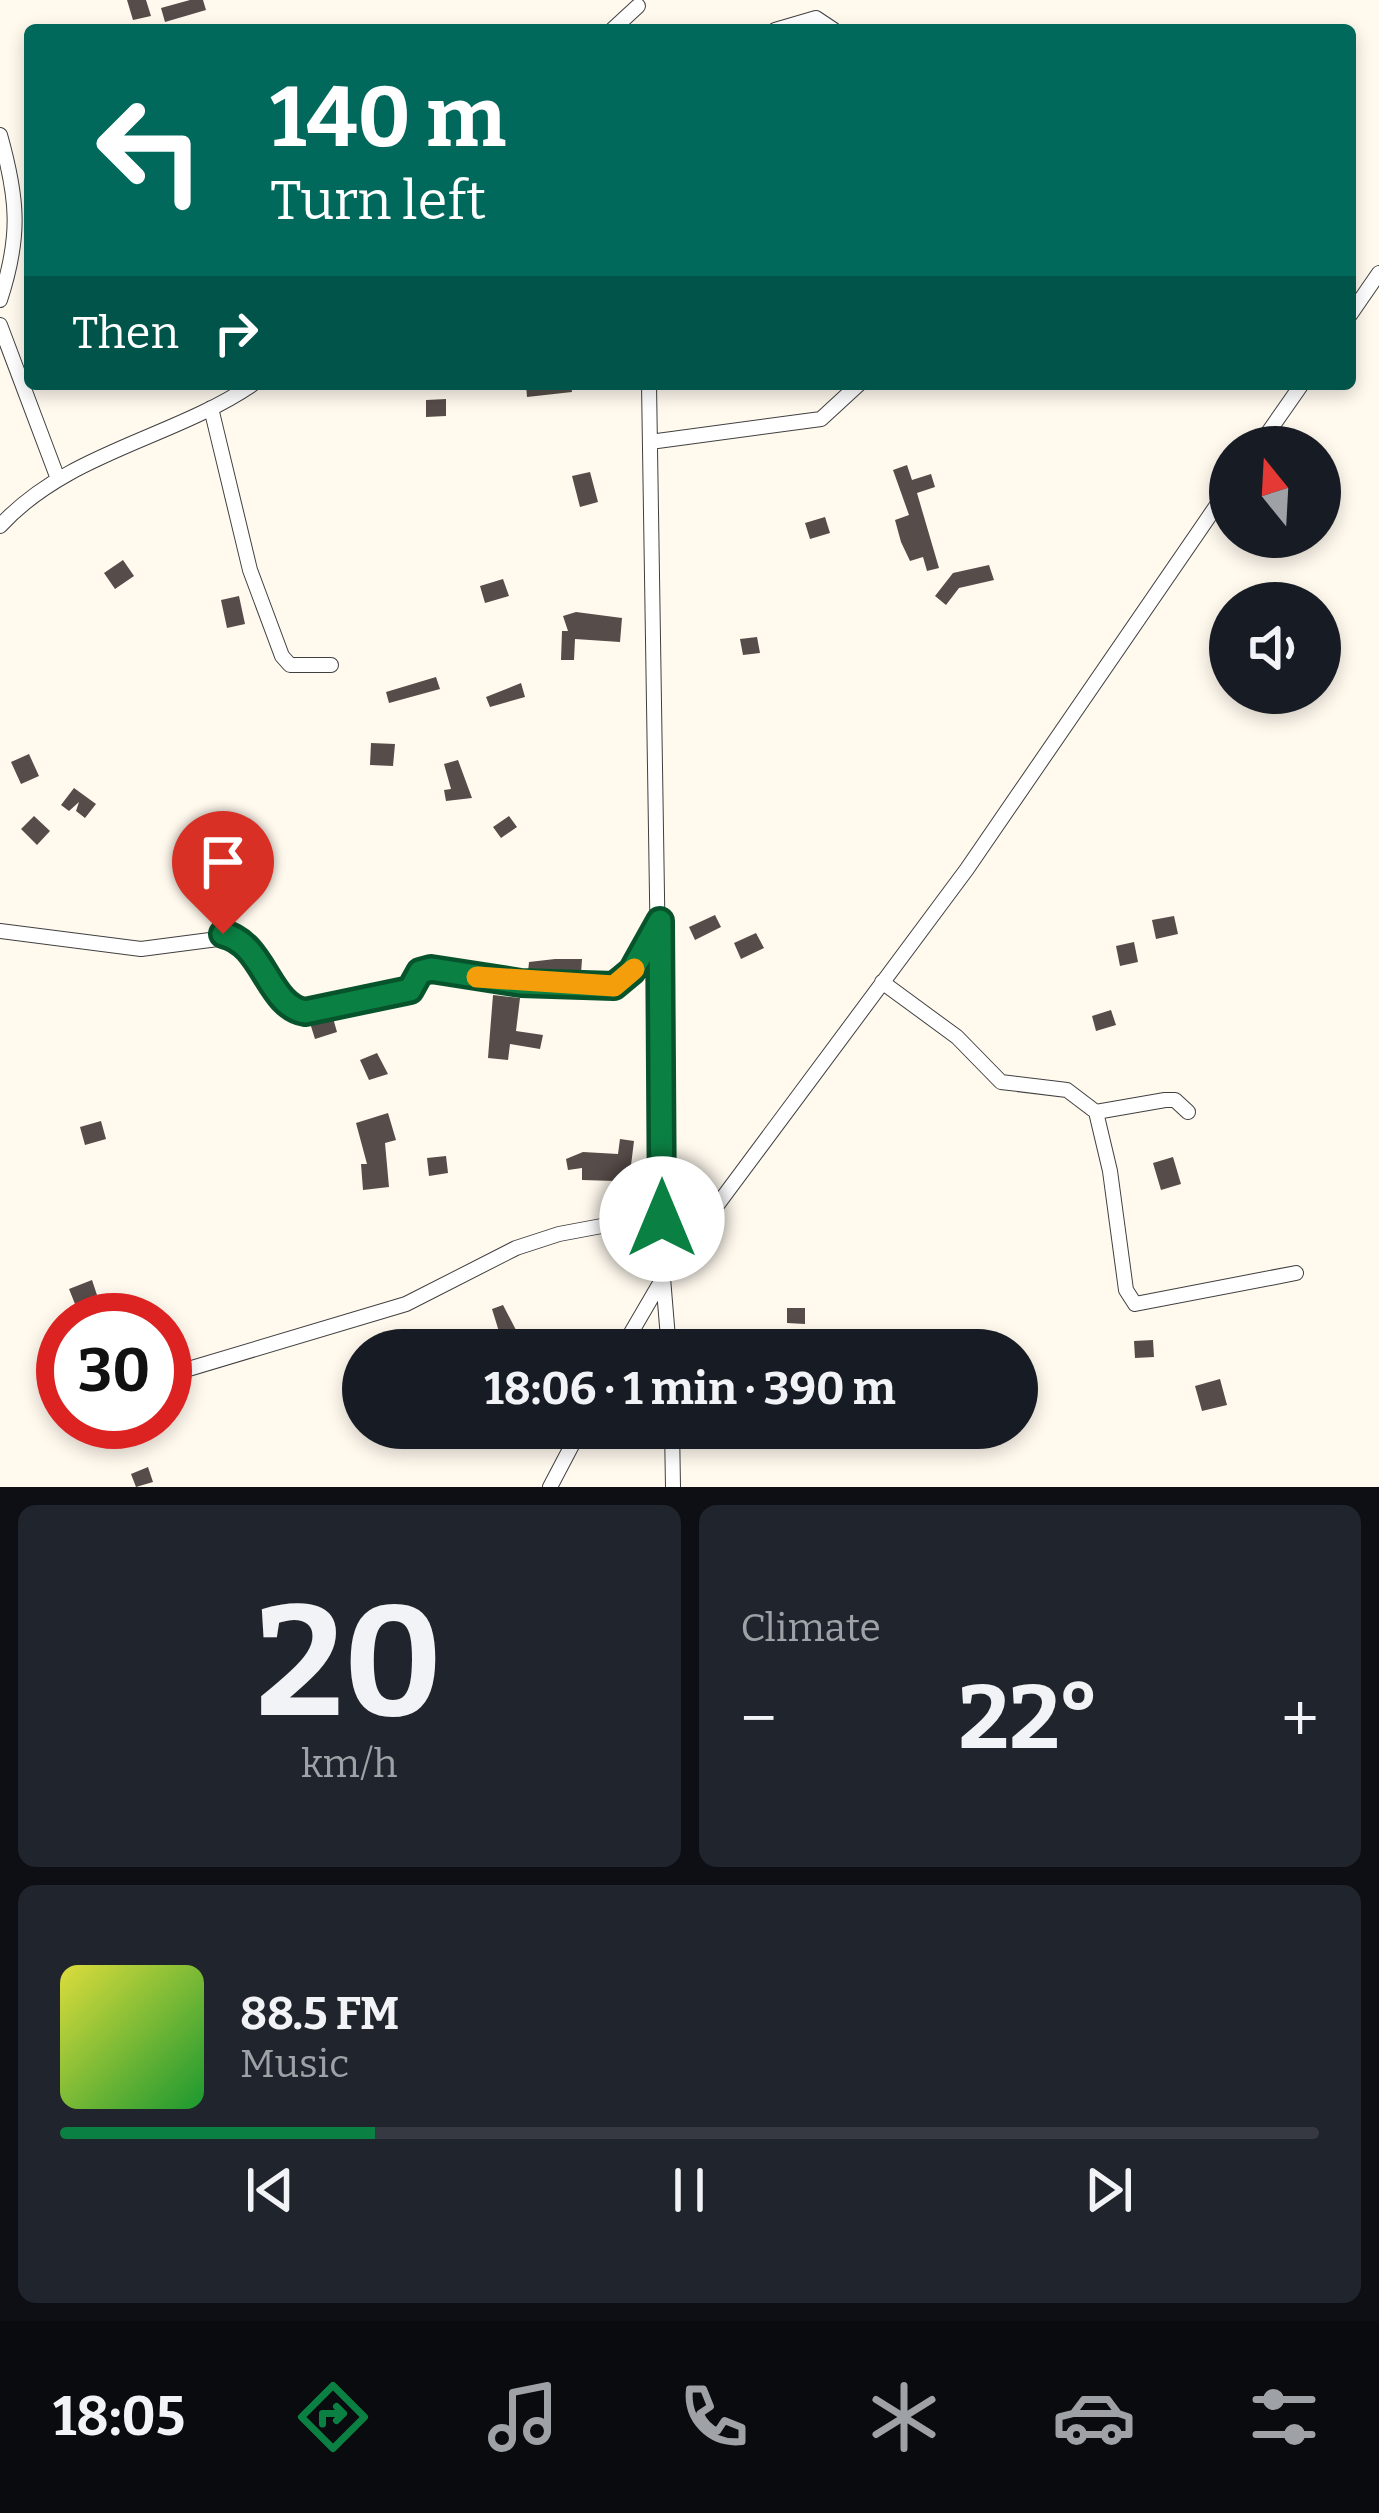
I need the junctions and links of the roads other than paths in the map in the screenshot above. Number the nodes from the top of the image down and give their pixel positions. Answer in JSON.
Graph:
{"nodes":[{"id":1,"x":796,"y":24,"type":"edge"},
{"id":2,"x":825,"y":24,"type":"edge"},
{"id":3,"x":0,"y":135,"type":"edge"},
{"id":4,"x":1379,"y":273,"type":"edge"},
{"id":5,"x":0,"y":300,"type":"edge"},
{"id":6,"x":1356,"y":306,"type":"edge"},
{"id":7,"x":0,"y":326,"type":"edge"},
{"id":8,"x":24,"y":389,"type":"edge"},
{"id":9,"x":24,"y":390,"type":"edge"},
{"id":10,"x":242,"y":390,"type":"edge"},
{"id":11,"x":649,"y":390,"type":"edge"},
{"id":12,"x":852,"y":390,"type":"edge"},
{"id":13,"x":1298,"y":390,"type":"edge"},
{"id":14,"x":211,"y":408,"type":"junction"},
{"id":15,"x":1273,"y":426,"type":"edge"},
{"id":16,"x":650,"y":442,"type":"junction"},
{"id":17,"x":58,"y":479,"type":"junction"},
{"id":18,"x":1209,"y":517,"type":"edge"},
{"id":19,"x":0,"y":526,"type":"edge"},
{"id":20,"x":332,"y":665,"type":"dead end"},
{"id":21,"x":660,"y":921,"type":"junction"},
{"id":22,"x":0,"y":932,"type":"edge"},
{"id":23,"x":882,"y":982,"type":"junction"},
{"id":24,"x":1096,"y":1112,"type":"junction"},
{"id":25,"x":1188,"y":1112,"type":"dead end"},
{"id":26,"x":661,"y":1247,"type":"junction"},
{"id":27,"x":1296,"y":1273,"type":"dead end"},
{"id":28,"x":663,"y":1278,"type":"junction"},
{"id":29,"x":633,"y":1329,"type":"edge"},
{"id":30,"x":667,"y":1329,"type":"edge"},
{"id":31,"x":192,"y":1368,"type":"edge"},
{"id":32,"x":570,"y":1449,"type":"edge"},
{"id":33,"x":672,"y":1449,"type":"edge"},
{"id":34,"x":550,"y":1487,"type":"edge"},
{"id":35,"x":673,"y":1487,"type":"edge"}],
"edges":[{"from":1,"to":2,"type":"street"},
{"from":3,"to":5,"type":"street"},
{"from":4,"to":6,"type":"street"},
{"from":7,"to":8,"type":"street"},
{"from":9,"to":17,"type":"street"},
{"from":10,"to":14,"type":"street"},
{"from":11,"to":16,"type":"street"},
{"from":12,"to":16,"type":"street"},
{"from":13,"to":15,"type":"street"},
{"from":14,"to":17,"type":"street"},
{"from":14,"to":20,"type":"street"},
{"from":16,"to":21,"type":"street"},
{"from":17,"to":19,"type":"street"},
{"from":18,"to":23,"type":"street"},
{"from":21,"to":22,"type":"street"},
{"from":21,"to":26,"type":"street"},
{"from":23,"to":24,"type":"street"},
{"from":23,"to":28,"type":"street"},
{"from":24,"to":25,"type":"street"},
{"from":24,"to":27,"type":"street"},
{"from":26,"to":28,"type":"street"},
{"from":26,"to":31,"type":"street"},
{"from":28,"to":29,"type":"street"},
{"from":28,"to":30,"type":"street"},
{"from":32,"to":34,"type":"street"},
{"from":33,"to":35,"type":"street"}]}
